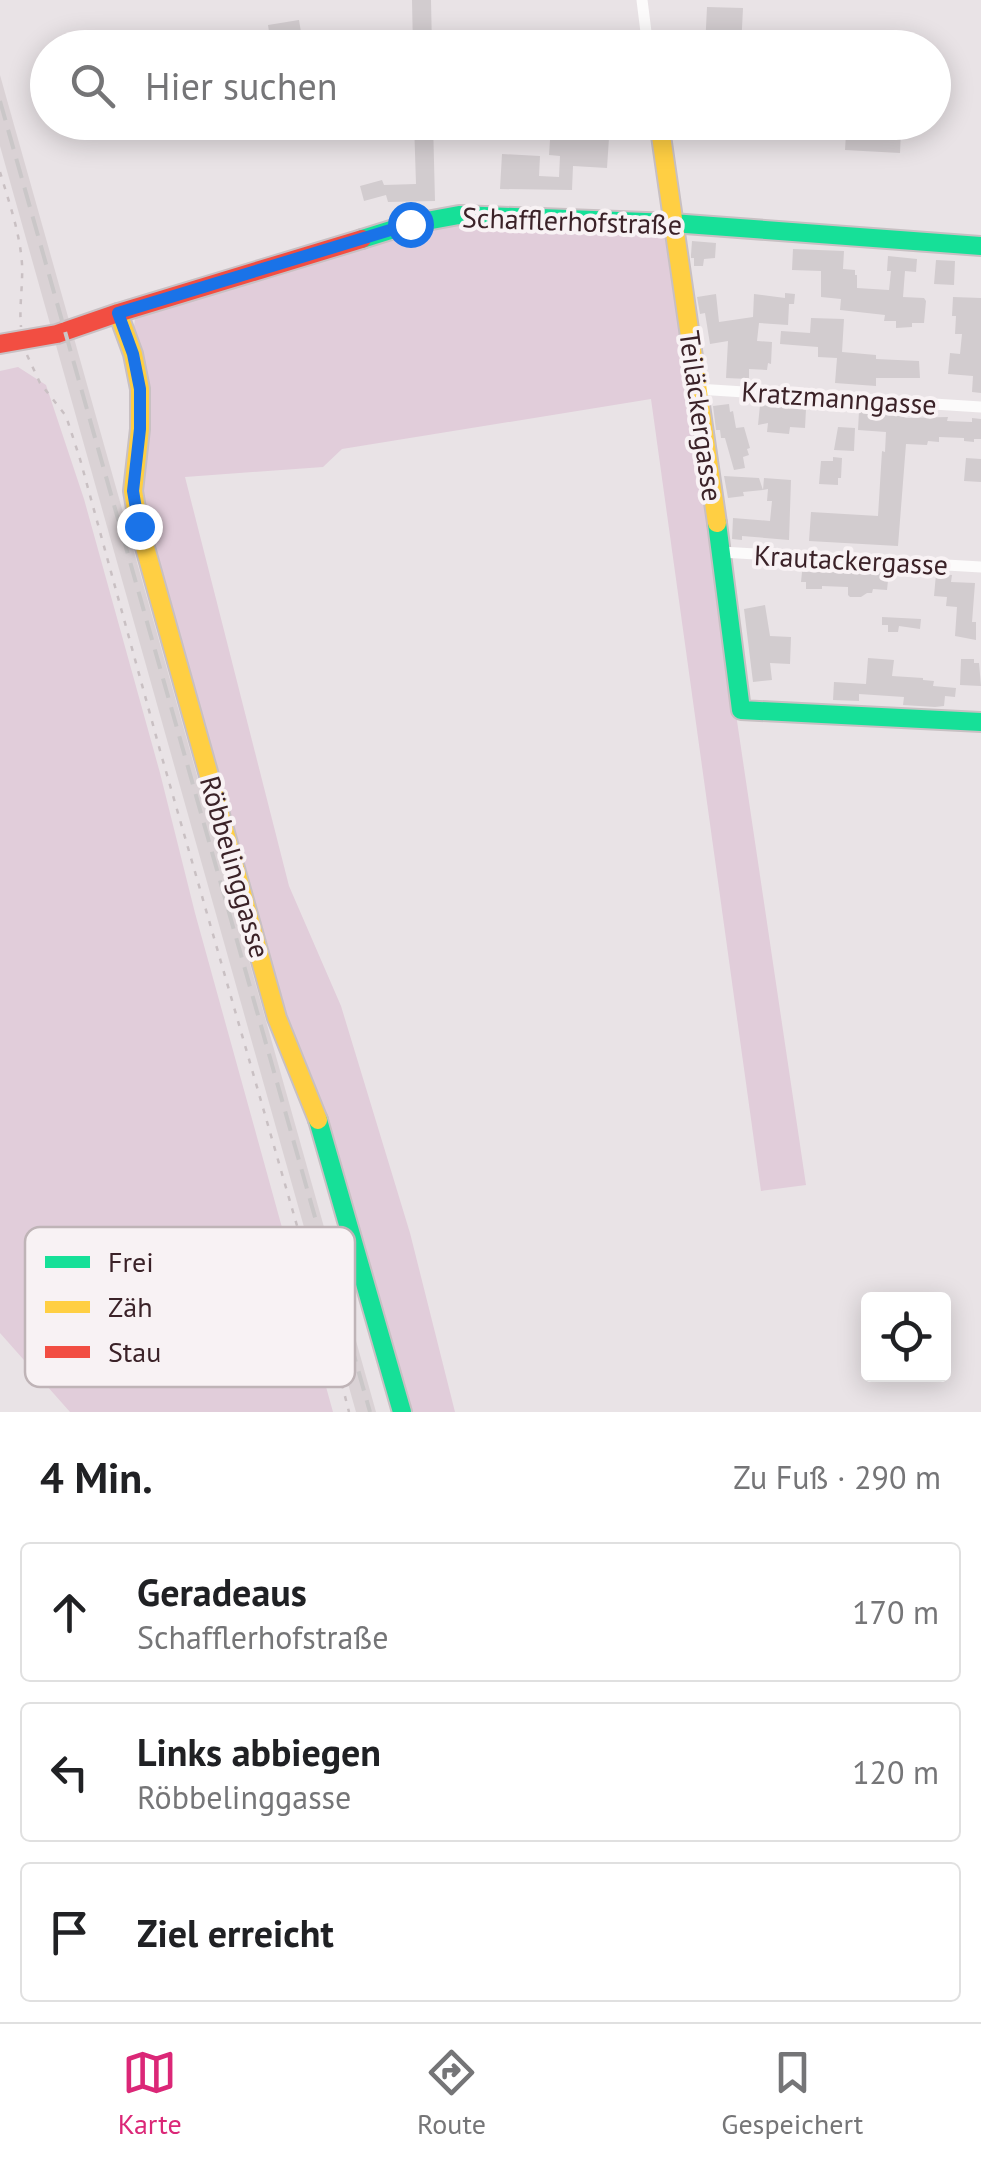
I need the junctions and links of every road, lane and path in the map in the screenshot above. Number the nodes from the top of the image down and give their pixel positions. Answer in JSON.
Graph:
{"nodes":[{"id":1,"x":642,"y":0,"type":"edge"},
{"id":2,"x":646,"y":30,"type":"edge"},
{"id":3,"x":661,"y":140,"type":"edge"},
{"id":4,"x":0,"y":172,"type":"edge"},
{"id":5,"x":672,"y":222,"type":"junction"},
{"id":6,"x":981,"y":246,"type":"edge"},
{"id":7,"x":20,"y":290,"type":"dead end"},
{"id":8,"x":118,"y":313,"type":"junction"},
{"id":9,"x":0,"y":344,"type":"edge"},
{"id":10,"x":40,"y":384,"type":"dead end"},
{"id":11,"x":697,"y":389,"type":"junction"},
{"id":12,"x":981,"y":407,"type":"edge"},
{"id":13,"x":721,"y":552,"type":"junction"},
{"id":14,"x":981,"y":567,"type":"edge"},
{"id":15,"x":981,"y":722,"type":"edge"},
{"id":16,"x":298,"y":1227,"type":"edge"},
{"id":17,"x":349,"y":1227,"type":"edge"},
{"id":18,"x":355,"y":1248,"type":"edge"},
{"id":19,"x":342,"y":1387,"type":"edge"},
{"id":20,"x":348,"y":1412,"type":"edge"},
{"id":21,"x":402,"y":1412,"type":"edge"}],
"edges":[{"from":1,"to":2,"type":"street"},
{"from":3,"to":5,"type":"street","name":"Teiläckergasse"},
{"from":4,"to":7,"type":"path"},
{"from":5,"to":6,"type":"street","name":"Schafflerhofstraße"},
{"from":5,"to":8,"type":"street","name":"Schafflerhofstraße"},
{"from":5,"to":11,"type":"street","name":"Teiläckergasse"},
{"from":8,"to":9,"type":"street","name":"Schafflerhofstraße"},
{"from":8,"to":17,"type":"street","name":"Röbbelinggasse"},
{"from":10,"to":16,"type":"path"},
{"from":11,"to":12,"type":"street","name":"Kratzmanngasse"},
{"from":11,"to":13,"type":"street","name":"Teiläckergasse"},
{"from":13,"to":14,"type":"street","name":"Krautackergasse"},
{"from":13,"to":15,"type":"street","name":"Teiläckergasse"},
{"from":18,"to":21,"type":"street","name":"Röbbelinggasse"},
{"from":19,"to":20,"type":"path"}]}
